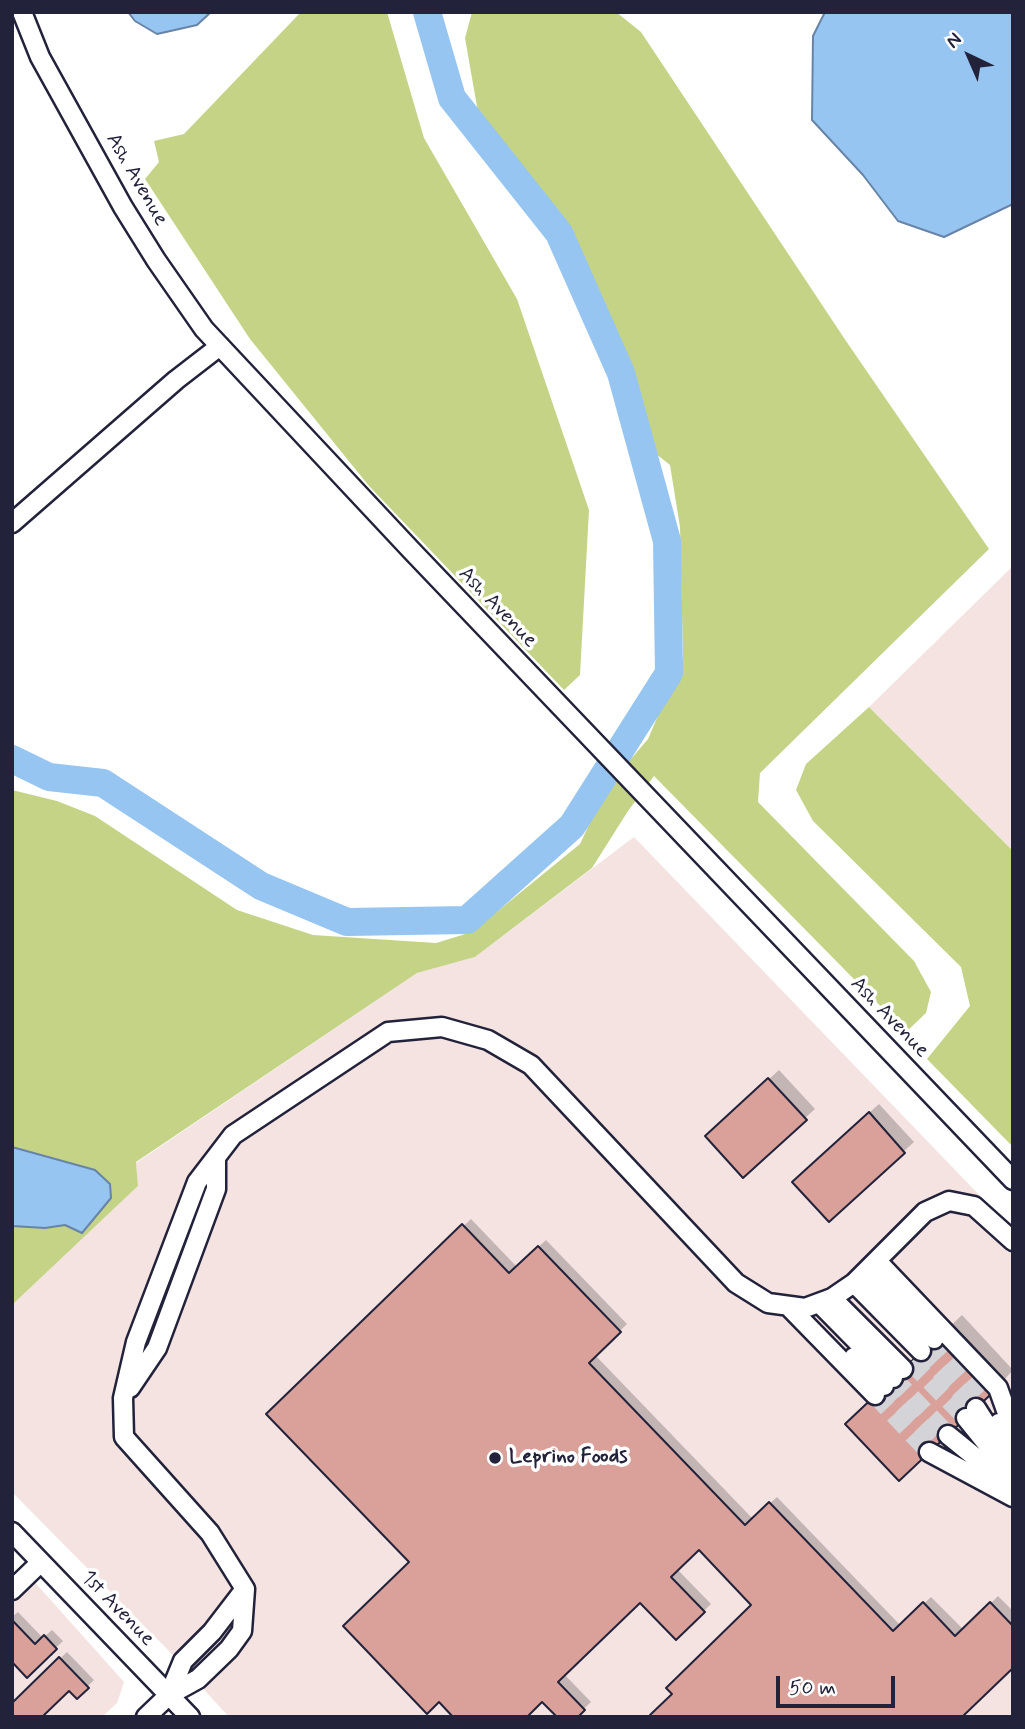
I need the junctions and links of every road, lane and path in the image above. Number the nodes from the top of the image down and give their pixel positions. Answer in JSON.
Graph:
{"nodes":[{"id":1,"x":22,"y":12,"type":"edge"},
{"id":2,"x":220,"y":346,"type":"junction"},
{"id":3,"x":12,"y":523,"type":"edge"},
{"id":4,"x":1013,"y":1180,"type":"edge"},
{"id":5,"x":1013,"y":1241,"type":"edge"},
{"id":6,"x":836,"y":1290,"type":"junction"},
{"id":7,"x":903,"y":1369,"type":"junction"},
{"id":8,"x":958,"y":1426,"type":"junction"},
{"id":9,"x":1013,"y":1430,"type":"edge"},
{"id":10,"x":1013,"y":1453,"type":"edge"},
{"id":11,"x":1013,"y":1466,"type":"edge"},
{"id":12,"x":1013,"y":1476,"type":"edge"},
{"id":13,"x":1013,"y":1490,"type":"edge"},
{"id":14,"x":12,"y":1532,"type":"edge"},
{"id":15,"x":41,"y":1562,"type":"junction"},
{"id":16,"x":12,"y":1590,"type":"edge"},
{"id":17,"x":169,"y":1695,"type":"junction"},
{"id":18,"x":146,"y":1717,"type":"edge"},
{"id":19,"x":190,"y":1717,"type":"edge"}],
"edges":[{"from":1,"to":2,"type":"street","name":"Ash Avenue"},
{"from":2,"to":3,"type":"street"},
{"from":2,"to":4,"type":"street","name":"Ash Avenue"},
{"from":5,"to":6,"type":"street"},
{"from":6,"to":7,"type":"street"},
{"from":6,"to":7,"type":"street"},
{"from":6,"to":7,"type":"street"},
{"from":6,"to":7,"type":"street"},
{"from":6,"to":9,"type":"street"},
{"from":6,"to":17,"type":"street"},
{"from":8,"to":10,"type":"street"},
{"from":8,"to":11,"type":"street"},
{"from":8,"to":12,"type":"street"},
{"from":8,"to":13,"type":"street"},
{"from":8,"to":13,"type":"street"},
{"from":14,"to":15,"type":"street","name":"1st Avenue"},
{"from":15,"to":16,"type":"street"},
{"from":15,"to":17,"type":"street","name":"1st Avenue"},
{"from":17,"to":18,"type":"street"},
{"from":17,"to":19,"type":"street","name":"1st Avenue"}]}
